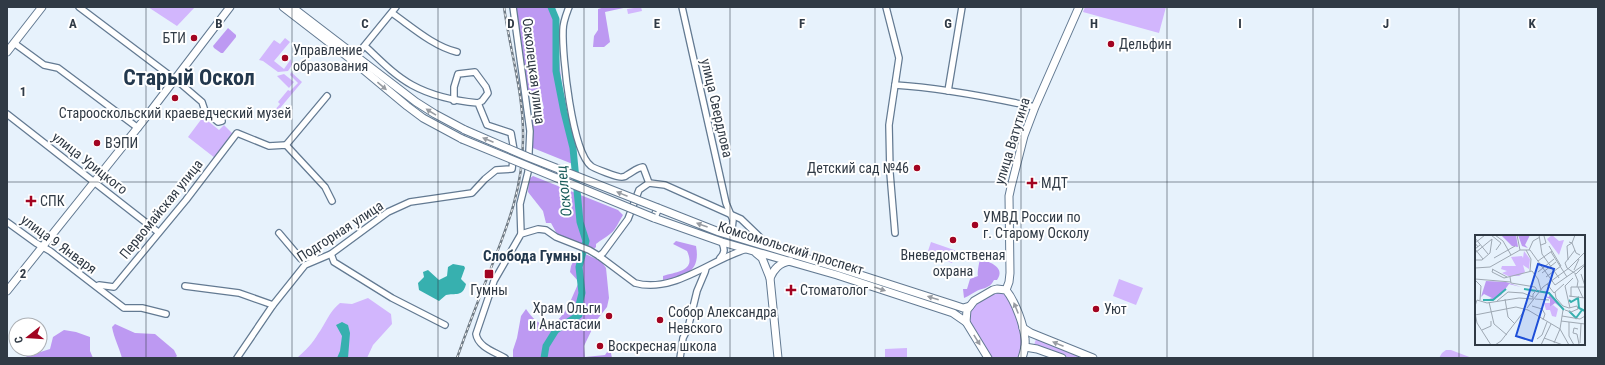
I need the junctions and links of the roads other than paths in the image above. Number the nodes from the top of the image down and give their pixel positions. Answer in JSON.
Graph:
{"nodes":[{"id":1,"x":42,"y":7,"type":"edge"},
{"id":2,"x":79,"y":7,"type":"edge"},
{"id":3,"x":230,"y":7,"type":"edge"},
{"id":4,"x":283,"y":7,"type":"edge"},
{"id":5,"x":292,"y":7,"type":"edge"},
{"id":6,"x":396,"y":7,"type":"edge"},
{"id":7,"x":513,"y":7,"type":"edge"},
{"id":8,"x":569,"y":7,"type":"edge"},
{"id":9,"x":682,"y":7,"type":"edge"},
{"id":10,"x":886,"y":7,"type":"edge"},
{"id":11,"x":962,"y":7,"type":"edge"},
{"id":12,"x":1079,"y":7,"type":"edge"},
{"id":13,"x":392,"y":12,"type":"junction"},
{"id":14,"x":14,"y":43,"type":"junction"},
{"id":15,"x":365,"y":46,"type":"junction"},
{"id":16,"x":7,"y":52,"type":"edge"},
{"id":17,"x":457,"y":52,"type":"dead end"},
{"id":18,"x":356,"y":56,"type":"junction"},
{"id":19,"x":174,"y":80,"type":"junction"},
{"id":20,"x":895,"y":85,"type":"junction"},
{"id":21,"x":948,"y":91,"type":"junction"},
{"id":22,"x":327,"y":96,"type":"dead end"},
{"id":23,"x":454,"y":101,"type":"junction"},
{"id":24,"x":478,"y":103,"type":"junction"},
{"id":25,"x":1035,"y":107,"type":"junction"},
{"id":26,"x":7,"y":114,"type":"edge"},
{"id":27,"x":222,"y":121,"type":"dead end"},
{"id":28,"x":138,"y":128,"type":"junction"},
{"id":29,"x":286,"y":145,"type":"junction"},
{"id":30,"x":94,"y":183,"type":"junction"},
{"id":31,"x":648,"y":183,"type":"junction"},
{"id":32,"x":332,"y":201,"type":"dead end"},
{"id":33,"x":658,"y":208,"type":"junction"},
{"id":34,"x":730,"y":214,"type":"junction"},
{"id":35,"x":654,"y":218,"type":"junction"},
{"id":36,"x":7,"y":222,"type":"edge"},
{"id":37,"x":158,"y":232,"type":"junction"},
{"id":38,"x":722,"y":232,"type":"junction"},
{"id":39,"x":279,"y":233,"type":"dead end"},
{"id":40,"x":895,"y":233,"type":"dead end"},
{"id":41,"x":521,"y":234,"type":"junction"},
{"id":42,"x":722,"y":242,"type":"junction"},
{"id":43,"x":769,"y":246,"type":"junction"},
{"id":44,"x":43,"y":247,"type":"junction"},
{"id":45,"x":751,"y":250,"type":"junction"},
{"id":46,"x":331,"y":254,"type":"junction"},
{"id":47,"x":599,"y":256,"type":"junction"},
{"id":48,"x":316,"y":260,"type":"junction"},
{"id":49,"x":790,"y":260,"type":"junction"},
{"id":50,"x":717,"y":261,"type":"junction"},
{"id":51,"x":706,"y":268,"type":"junction"},
{"id":52,"x":770,"y":278,"type":"junction"},
{"id":53,"x":97,"y":286,"type":"junction"},
{"id":54,"x":185,"y":286,"type":"dead end"},
{"id":55,"x":1006,"y":290,"type":"junction"},
{"id":56,"x":7,"y":292,"type":"edge"},
{"id":57,"x":273,"y":306,"type":"junction"},
{"id":58,"x":970,"y":306,"type":"junction"},
{"id":59,"x":166,"y":314,"type":"dead end"},
{"id":60,"x":966,"y":322,"type":"junction"},
{"id":61,"x":445,"y":325,"type":"dead end"},
{"id":62,"x":1023,"y":328,"type":"junction"},
{"id":63,"x":1025,"y":347,"type":"junction"},
{"id":64,"x":237,"y":358,"type":"edge"},
{"id":65,"x":504,"y":358,"type":"edge"},
{"id":66,"x":680,"y":358,"type":"edge"},
{"id":67,"x":778,"y":358,"type":"edge"},
{"id":68,"x":988,"y":358,"type":"edge"},
{"id":69,"x":1022,"y":358,"type":"edge"},
{"id":70,"x":1062,"y":358,"type":"edge"},
{"id":71,"x":1093,"y":358,"type":"edge"}],
"edges":[{"from":1,"to":14,"type":"main road"},
{"from":2,"to":19,"type":"street"},
{"from":3,"to":19,"type":"main road"},
{"from":4,"to":35,"type":"main road","name":"Комсомольский проспект","one_way":true,"bridge":true},
{"from":5,"to":18,"type":"main road","name":"Комсомольский проспект"},
{"from":6,"to":13,"type":"street"},
{"from":7,"to":41,"type":"street","name":"Осколецкая улица"},
{"from":8,"to":31,"type":"street"},
{"from":9,"to":34,"type":"street","name":"улица Свердлова"},
{"from":10,"to":20,"type":"street"},
{"from":11,"to":21,"type":"street"},
{"from":12,"to":25,"type":"main road","name":"улица Ватутина"},
{"from":13,"to":15,"type":"street"},
{"from":13,"to":17,"type":"street"},
{"from":14,"to":16,"type":"main road"},
{"from":14,"to":28,"type":"street"},
{"from":15,"to":18,"type":"street"},
{"from":15,"to":23,"type":"street"},
{"from":33,"to":18,"type":"main road","name":"Комсомольский проспект","one_way":true,"bridge":true},
{"from":19,"to":27,"type":"street"},
{"from":19,"to":28,"type":"main road"},
{"from":20,"to":21,"type":"street"},
{"from":20,"to":40,"type":"street"},
{"from":21,"to":25,"type":"street"},
{"from":22,"to":29,"type":"street"},
{"from":23,"to":24,"type":"street"},
{"from":23,"to":24,"type":"street"},
{"from":24,"to":46,"type":"street","name":"Подгорная улица"},
{"from":25,"to":55,"type":"main road","name":"улица Ватутина"},
{"from":26,"to":30,"type":"street","name":"улица Урицкого"},
{"from":28,"to":30,"type":"main road"},
{"from":29,"to":32,"type":"street"},
{"from":29,"to":37,"type":"street","name":"Первомайская улица"},
{"from":30,"to":37,"type":"street","name":"улица Урицкого"},
{"from":30,"to":44,"type":"main road"},
{"from":31,"to":34,"type":"street","name":"Комсомольский проспект"},
{"from":31,"to":47,"type":"street"},
{"from":33,"to":35,"type":"main road"},
{"from":38,"to":33,"type":"main road","name":"Комсомольский проспект","one_way":true},
{"from":34,"to":38,"type":"street"},
{"from":34,"to":43,"type":"street","name":"Комсомольский проспект"},
{"from":35,"to":42,"type":"main road","name":"Комсомольский проспект"},
{"from":36,"to":44,"type":"street","name":"улица 9 Января"},
{"from":37,"to":53,"type":"street","name":"Первомайская улица"},
{"from":38,"to":43,"type":"main road","name":"Комсомольский проспект"},
{"from":39,"to":48,"type":"street"},
{"from":41,"to":47,"type":"street"},
{"from":41,"to":65,"type":"street"},
{"from":42,"to":45,"type":"main road","name":"Комсомольский проспект"},
{"from":42,"to":50,"type":"street"},
{"from":58,"to":43,"type":"main road","name":"Комсомольский проспект","one_way":true},
{"from":44,"to":53,"type":"street","name":"улица 9 Января"},
{"from":44,"to":56,"type":"main road"},
{"from":45,"to":49,"type":"main road","name":"Комсомольский проспект"},
{"from":45,"to":50,"type":"street"},
{"from":45,"to":52,"type":"main road"},
{"from":46,"to":48,"type":"street","name":"Подгорная улица"},
{"from":46,"to":61,"type":"street"},
{"from":47,"to":51,"type":"street"},
{"from":48,"to":57,"type":"street","name":"Подгорная улица"},
{"from":49,"to":52,"type":"main road"},
{"from":49,"to":60,"type":"main road","name":"Комсомольский проспект","one_way":true},
{"from":50,"to":51,"type":"street"},
{"from":51,"to":66,"type":"street"},
{"from":52,"to":67,"type":"main road"},
{"from":53,"to":59,"type":"street","name":"улица 9 Января"},
{"from":54,"to":57,"type":"street"},
{"from":55,"to":58,"type":"main road"},
{"from":62,"to":55,"type":"main road","one_way":true},
{"from":57,"to":64,"type":"street","name":"Подгорная улица"},
{"from":58,"to":60,"type":"main road"},
{"from":60,"to":68,"type":"main road","one_way":true},
{"from":62,"to":63,"type":"main road"},
{"from":71,"to":62,"type":"main road","one_way":true},
{"from":63,"to":69,"type":"main road"},
{"from":63,"to":70,"type":"main road"}]}
